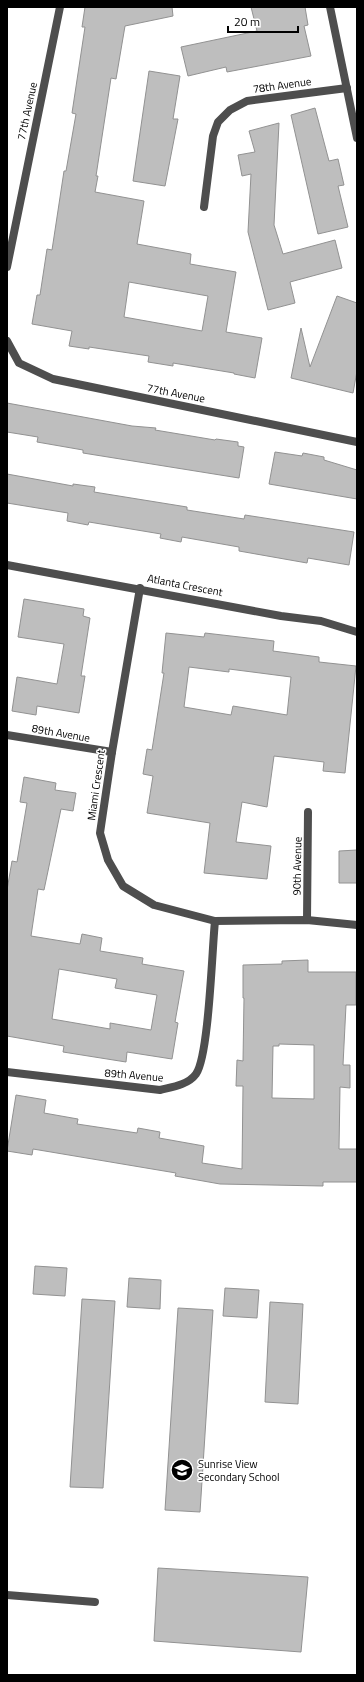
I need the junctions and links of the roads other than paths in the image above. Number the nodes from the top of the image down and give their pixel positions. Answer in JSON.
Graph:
{"nodes":[{"id":1,"x":60,"y":7,"type":"edge"},
{"id":2,"x":330,"y":7,"type":"edge"},
{"id":3,"x":347,"y":88,"type":"junction"},
{"id":4,"x":357,"y":138,"type":"edge"},
{"id":5,"x":204,"y":207,"type":"dead end"},
{"id":6,"x":7,"y":267,"type":"edge"},
{"id":7,"x":7,"y":341,"type":"edge"},
{"id":8,"x":357,"y":442,"type":"edge"},
{"id":9,"x":7,"y":565,"type":"edge"},
{"id":10,"x":140,"y":588,"type":"junction"},
{"id":11,"x":357,"y":632,"type":"edge"},
{"id":12,"x":7,"y":735,"type":"edge"},
{"id":13,"x":112,"y":752,"type":"junction"},
{"id":14,"x":308,"y":812,"type":"dead end"},
{"id":15,"x":307,"y":920,"type":"junction"},
{"id":16,"x":215,"y":921,"type":"junction"},
{"id":17,"x":357,"y":925,"type":"edge"},
{"id":18,"x":7,"y":1072,"type":"edge"},
{"id":19,"x":7,"y":1595,"type":"edge"},
{"id":20,"x":95,"y":1602,"type":"dead end"}],
"edges":[{"from":1,"to":6,"type":"street","name":"77th Avenue"},
{"from":2,"to":3,"type":"street"},
{"from":3,"to":4,"type":"street"},
{"from":3,"to":5,"type":"street","name":"78th Avenue"},
{"from":7,"to":8,"type":"street","name":"77th Avenue"},
{"from":9,"to":10,"type":"street","name":"Atlanta Crescent"},
{"from":10,"to":11,"type":"street","name":"Atlanta Crescent"},
{"from":10,"to":13,"type":"street","name":"Miami Crescent"},
{"from":12,"to":13,"type":"street","name":"89th Avenue"},
{"from":13,"to":16,"type":"street","name":"Miami Crescent"},
{"from":14,"to":15,"type":"street","name":"90th Avenue"},
{"from":15,"to":16,"type":"street","name":"Miami Crescent"},
{"from":15,"to":17,"type":"street","name":"Miami Crescent"},
{"from":16,"to":18,"type":"street","name":"89th Avenue"},
{"from":19,"to":20,"type":"street"}]}
